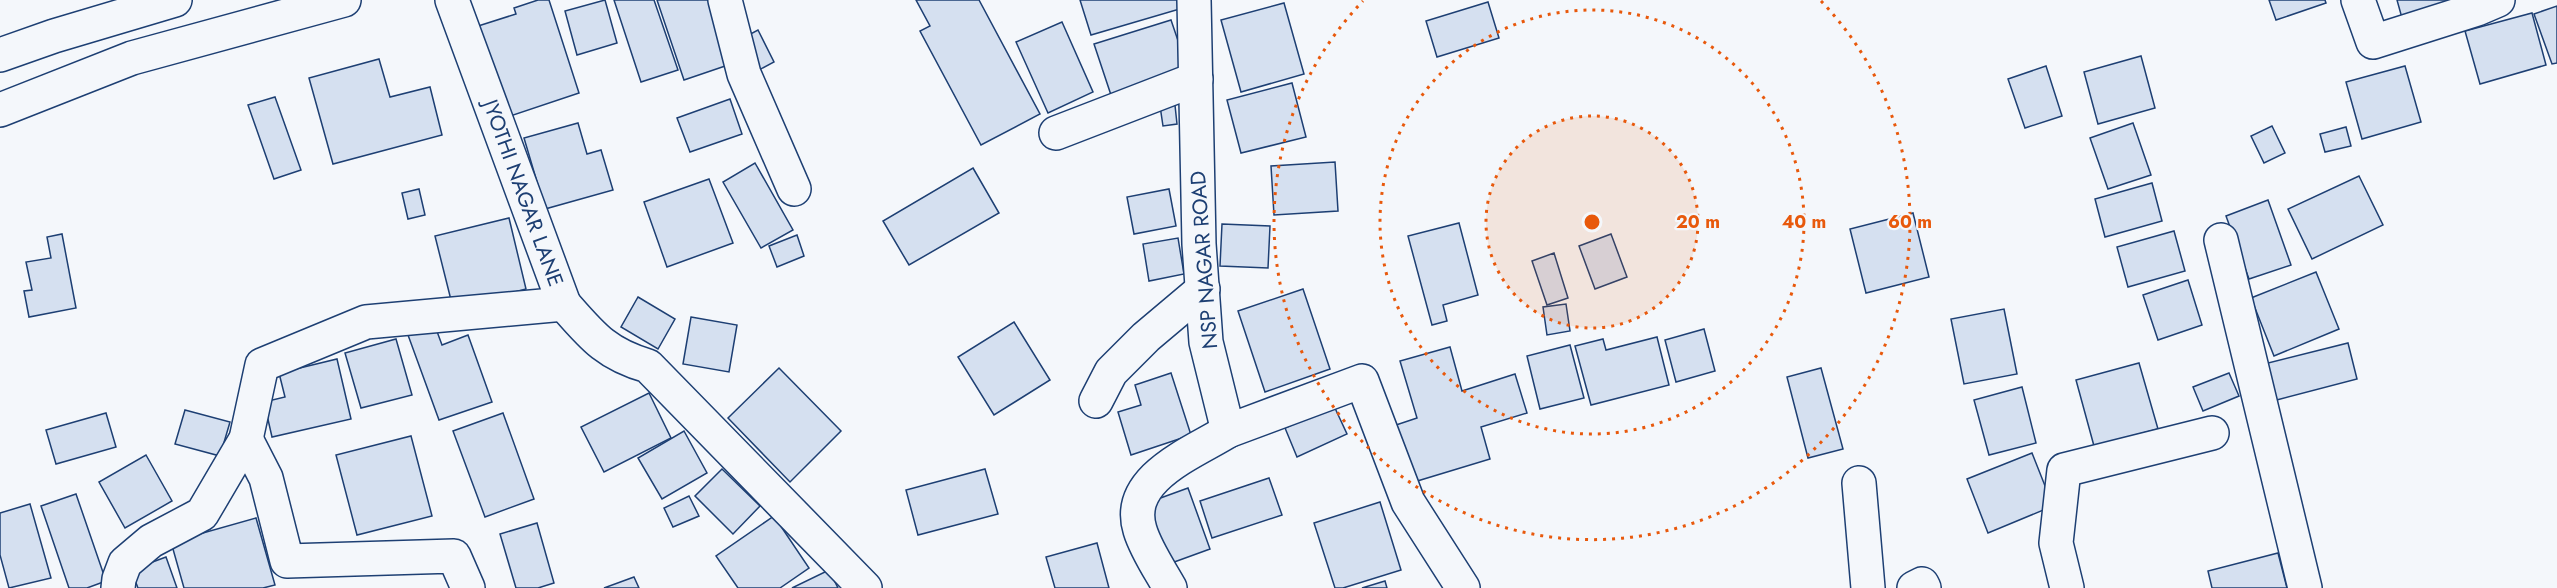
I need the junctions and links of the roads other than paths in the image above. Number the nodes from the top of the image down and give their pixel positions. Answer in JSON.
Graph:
{"nodes":[{"id":1,"x":175,"y":0,"type":"edge"},
{"id":2,"x":344,"y":0,"type":"edge"},
{"id":3,"x":452,"y":0,"type":"edge"},
{"id":4,"x":725,"y":0,"type":"edge"},
{"id":5,"x":1194,"y":0,"type":"edge"},
{"id":6,"x":2358,"y":0,"type":"edge"},
{"id":7,"x":2498,"y":0,"type":"edge"},
{"id":8,"x":116,"y":9,"type":"edge"},
{"id":9,"x":0,"y":55,"type":"edge"},
{"id":10,"x":1196,"y":79,"type":"junction"},
{"id":11,"x":3,"y":99,"type":"edge"},
{"id":12,"x":1056,"y":133,"type":"dead end"},
{"id":13,"x":794,"y":189,"type":"dead end"},
{"id":14,"x":2221,"y":240,"type":"dead end"},
{"id":15,"x":1203,"y":289,"type":"junction"},
{"id":16,"x":564,"y":304,"type":"junction"},
{"id":17,"x":1096,"y":401,"type":"dead end"},
{"id":18,"x":1228,"y":431,"type":"junction"},
{"id":19,"x":2212,"y":433,"type":"dead end"},
{"id":20,"x":246,"y":439,"type":"junction"},
{"id":21,"x":1859,"y":483,"type":"dead end"},
{"id":22,"x":118,"y":588,"type":"edge"},
{"id":23,"x":468,"y":588,"type":"edge"},
{"id":24,"x":865,"y":588,"type":"edge"},
{"id":25,"x":1170,"y":588,"type":"edge"},
{"id":26,"x":1463,"y":588,"type":"edge"},
{"id":27,"x":1868,"y":588,"type":"edge"},
{"id":28,"x":1914,"y":588,"type":"edge"},
{"id":29,"x":1924,"y":588,"type":"edge"},
{"id":30,"x":2067,"y":588,"type":"edge"},
{"id":31,"x":2305,"y":588,"type":"edge"}],
"edges":[{"from":1,"to":8,"type":"street"},
{"from":2,"to":11,"type":"street"},
{"from":3,"to":16,"type":"street","name":"JYOTHI NAGAR LANE"},
{"from":4,"to":13,"type":"street"},
{"from":5,"to":10,"type":"street","name":"NSP NAGAR ROAD"},
{"from":6,"to":7,"type":"street"},
{"from":8,"to":9,"type":"street"},
{"from":10,"to":12,"type":"street"},
{"from":10,"to":15,"type":"street","name":"NSP NAGAR ROAD"},
{"from":14,"to":31,"type":"street"},
{"from":15,"to":17,"type":"street"},
{"from":15,"to":18,"type":"street","name":"NSP NAGAR ROAD"},
{"from":16,"to":20,"type":"street","name":"JYOTHI NAGAR LANE"},
{"from":16,"to":24,"type":"street"},
{"from":18,"to":25,"type":"street"},
{"from":18,"to":26,"type":"street"},
{"from":19,"to":30,"type":"street"},
{"from":20,"to":22,"type":"street","name":"JYOTHI NAGAR LANE"},
{"from":20,"to":23,"type":"street"},
{"from":21,"to":27,"type":"street"},
{"from":28,"to":29,"type":"street"}]}
